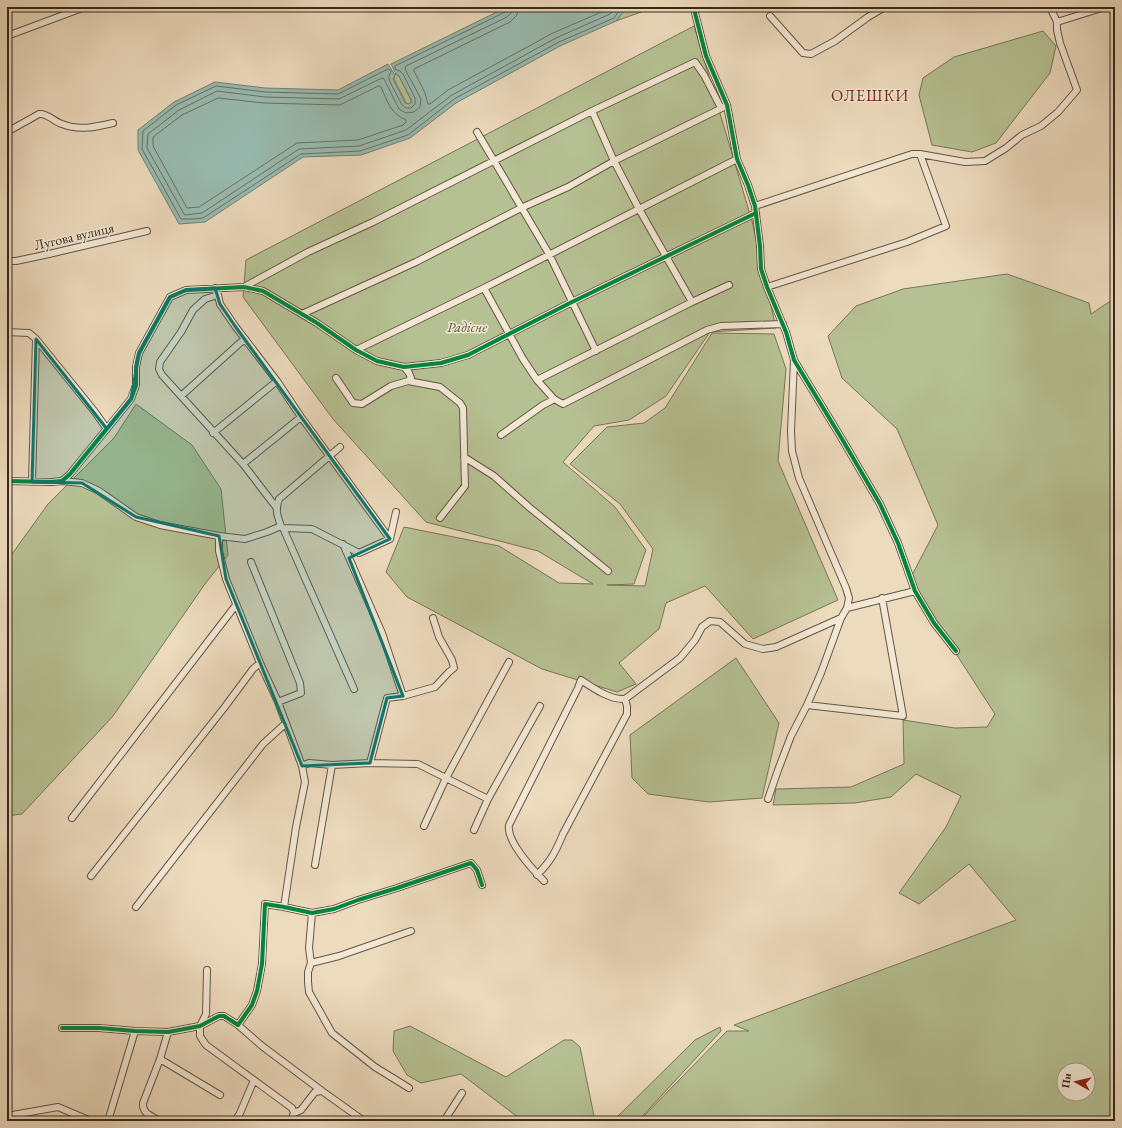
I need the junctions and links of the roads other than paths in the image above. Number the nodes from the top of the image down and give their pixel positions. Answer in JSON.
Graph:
{"nodes":[{"id":1,"x":85,"y":7,"type":"edge"},
{"id":2,"x":696,"y":7,"type":"edge"},
{"id":3,"x":885,"y":7,"type":"edge"},
{"id":4,"x":1050,"y":7,"type":"edge"},
{"id":5,"x":1105,"y":7,"type":"edge"},
{"id":6,"x":770,"y":16,"type":"dead end"},
{"id":7,"x":1057,"y":22,"type":"junction"},
{"id":8,"x":7,"y":36,"type":"edge"},
{"id":9,"x":724,"y":107,"type":"junction"},
{"id":10,"x":592,"y":111,"type":"junction"},
{"id":11,"x":113,"y":123,"type":"dead end"},
{"id":12,"x":7,"y":132,"type":"edge"},
{"id":13,"x":476,"y":132,"type":"dead end"},
{"id":14,"x":920,"y":154,"type":"junction"},
{"id":15,"x":736,"y":159,"type":"junction"},
{"id":16,"x":494,"y":161,"type":"junction"},
{"id":17,"x":614,"y":161,"type":"junction"},
{"id":18,"x":755,"y":206,"type":"junction"},
{"id":19,"x":521,"y":208,"type":"junction"},
{"id":20,"x":639,"y":209,"type":"junction"},
{"id":21,"x":756,"y":213,"type":"junction"},
{"id":22,"x":147,"y":231,"type":"dead end"},
{"id":23,"x":549,"y":254,"type":"junction"},
{"id":24,"x":666,"y":256,"type":"junction"},
{"id":25,"x":7,"y":261,"type":"edge"},
{"id":26,"x":730,"y":285,"type":"dead end"},
{"id":27,"x":244,"y":287,"type":"junction"},
{"id":28,"x":767,"y":287,"type":"junction"},
{"id":29,"x":215,"y":288,"type":"junction"},
{"id":30,"x":484,"y":288,"type":"junction"},
{"id":31,"x":218,"y":295,"type":"junction"},
{"id":32,"x":572,"y":302,"type":"junction"},
{"id":33,"x":692,"y":302,"type":"junction"},
{"id":34,"x":302,"y":314,"type":"junction"},
{"id":35,"x":783,"y":324,"type":"junction"},
{"id":36,"x":7,"y":332,"type":"edge"},
{"id":37,"x":509,"y":334,"type":"junction"},
{"id":38,"x":36,"y":339,"type":"junction"},
{"id":39,"x":246,"y":340,"type":"junction"},
{"id":40,"x":356,"y":350,"type":"junction"},
{"id":41,"x":596,"y":351,"type":"junction"},
{"id":42,"x":794,"y":360,"type":"junction"},
{"id":43,"x":404,"y":367,"type":"junction"},
{"id":44,"x":336,"y":378,"type":"dead end"},
{"id":45,"x":537,"y":380,"type":"junction"},
{"id":46,"x":277,"y":381,"type":"junction"},
{"id":47,"x":408,"y":381,"type":"junction"},
{"id":48,"x":181,"y":396,"type":"junction"},
{"id":49,"x":554,"y":399,"type":"junction"},
{"id":50,"x":301,"y":417,"type":"junction"},
{"id":51,"x":107,"y":429,"type":"junction"},
{"id":52,"x":213,"y":433,"type":"junction"},
{"id":53,"x":501,"y":435,"type":"dead end"},
{"id":54,"x":340,"y":447,"type":"dead end"},
{"id":55,"x":330,"y":456,"type":"junction"},
{"id":56,"x":464,"y":457,"type":"junction"},
{"id":57,"x":243,"y":464,"type":"junction"},
{"id":58,"x":62,"y":480,"type":"junction"},
{"id":59,"x":7,"y":481,"type":"edge"},
{"id":60,"x":32,"y":482,"type":"junction"},
{"id":61,"x":276,"y":507,"type":"junction"},
{"id":62,"x":396,"y":512,"type":"dead end"},
{"id":63,"x":440,"y":518,"type":"dead end"},
{"id":64,"x":282,"y":527,"type":"junction"},
{"id":65,"x":219,"y":536,"type":"junction"},
{"id":66,"x":390,"y":539,"type":"junction"},
{"id":67,"x":343,"y":544,"type":"junction"},
{"id":68,"x":251,"y":562,"type":"dead end"},
{"id":69,"x":608,"y":571,"type":"dead end"},
{"id":70,"x":915,"y":591,"type":"junction"},
{"id":71,"x":882,"y":598,"type":"junction"},
{"id":72,"x":236,"y":605,"type":"junction"},
{"id":73,"x":847,"y":608,"type":"junction"},
{"id":74,"x":433,"y":618,"type":"dead end"},
{"id":75,"x":841,"y":618,"type":"junction"},
{"id":76,"x":956,"y":651,"type":"dead end"},
{"id":77,"x":509,"y":662,"type":"dead end"},
{"id":78,"x":260,"y":663,"type":"junction"},
{"id":79,"x":354,"y":689,"type":"dead end"},
{"id":80,"x":404,"y":696,"type":"junction"},
{"id":81,"x":625,"y":699,"type":"junction"},
{"id":82,"x":278,"y":702,"type":"junction"},
{"id":83,"x":807,"y":705,"type":"junction"},
{"id":84,"x":540,"y":706,"type":"dead end"},
{"id":85,"x":286,"y":723,"type":"junction"},
{"id":86,"x":370,"y":764,"type":"junction"},
{"id":87,"x":332,"y":765,"type":"junction"},
{"id":88,"x":302,"y":766,"type":"junction"},
{"id":89,"x":446,"y":778,"type":"junction"},
{"id":90,"x":488,"y":799,"type":"junction"},
{"id":91,"x":768,"y":799,"type":"dead end"},
{"id":92,"x":72,"y":818,"type":"dead end"},
{"id":93,"x":424,"y":826,"type":"dead end"},
{"id":94,"x":474,"y":830,"type":"dead end"},
{"id":95,"x":315,"y":865,"type":"dead end"},
{"id":96,"x":537,"y":875,"type":"junction"},
{"id":97,"x":91,"y":876,"type":"dead end"},
{"id":98,"x":544,"y":881,"type":"dead end"},
{"id":99,"x":482,"y":885,"type":"dead end"},
{"id":100,"x":136,"y":907,"type":"dead end"},
{"id":101,"x":284,"y":907,"type":"junction"},
{"id":102,"x":312,"y":913,"type":"junction"},
{"id":103,"x":411,"y":931,"type":"dead end"},
{"id":104,"x":311,"y":963,"type":"junction"},
{"id":105,"x":207,"y":970,"type":"dead end"},
{"id":106,"x":238,"y":1025,"type":"junction"},
{"id":107,"x":200,"y":1026,"type":"junction"},
{"id":108,"x":62,"y":1028,"type":"dead end"},
{"id":109,"x":135,"y":1031,"type":"junction"},
{"id":110,"x":168,"y":1032,"type":"junction"},
{"id":111,"x":160,"y":1059,"type":"junction"},
{"id":112,"x":254,"y":1080,"type":"junction"},
{"id":113,"x":409,"y":1088,"type":"dead end"},
{"id":114,"x":322,"y":1091,"type":"junction"},
{"id":115,"x":462,"y":1093,"type":"dead end"},
{"id":116,"x":220,"y":1095,"type":"dead end"},
{"id":117,"x":294,"y":1113,"type":"junction"},
{"id":118,"x":7,"y":1116,"type":"edge"},
{"id":119,"x":91,"y":1121,"type":"edge"},
{"id":120,"x":108,"y":1121,"type":"edge"},
{"id":121,"x":160,"y":1121,"type":"edge"},
{"id":122,"x":235,"y":1121,"type":"edge"},
{"id":123,"x":291,"y":1121,"type":"edge"},
{"id":124,"x":364,"y":1121,"type":"edge"},
{"id":125,"x":444,"y":1121,"type":"edge"}],
"edges":[{"from":1,"to":8,"type":"street"},
{"from":2,"to":9,"type":"street"},
{"from":3,"to":6,"type":"street"},
{"from":4,"to":7,"type":"street"},
{"from":5,"to":7,"type":"street"},
{"from":7,"to":14,"type":"street"},
{"from":9,"to":10,"type":"street"},
{"from":9,"to":15,"type":"street"},
{"from":9,"to":17,"type":"street"},
{"from":10,"to":16,"type":"street"},
{"from":10,"to":17,"type":"street"},
{"from":11,"to":12,"type":"street"},
{"from":13,"to":16,"type":"street"},
{"from":14,"to":18,"type":"street"},
{"from":14,"to":28,"type":"street"},
{"from":15,"to":18,"type":"street"},
{"from":15,"to":20,"type":"street"},
{"from":16,"to":19,"type":"street"},
{"from":16,"to":27,"type":"street"},
{"from":17,"to":19,"type":"street"},
{"from":17,"to":20,"type":"street"},
{"from":18,"to":21,"type":"street"},
{"from":19,"to":23,"type":"street"},
{"from":19,"to":34,"type":"street"},
{"from":20,"to":23,"type":"street"},
{"from":20,"to":24,"type":"street"},
{"from":21,"to":24,"type":"street"},
{"from":21,"to":28,"type":"street"},
{"from":22,"to":25,"type":"street","name":"Лугова вулиця"},
{"from":23,"to":30,"type":"street"},
{"from":23,"to":32,"type":"street"},
{"from":24,"to":32,"type":"street"},
{"from":24,"to":33,"type":"street"},
{"from":26,"to":33,"type":"street"},
{"from":27,"to":29,"type":"street"},
{"from":27,"to":34,"type":"street"},
{"from":28,"to":35,"type":"street"},
{"from":29,"to":31,"type":"street"},
{"from":29,"to":51,"type":"street"},
{"from":30,"to":37,"type":"street"},
{"from":30,"to":40,"type":"street"},
{"from":31,"to":39,"type":"street"},
{"from":31,"to":48,"type":"street"},
{"from":32,"to":37,"type":"street"},
{"from":32,"to":41,"type":"street"},
{"from":33,"to":41,"type":"street"},
{"from":34,"to":40,"type":"street"},
{"from":35,"to":42,"type":"street"},
{"from":35,"to":49,"type":"street"},
{"from":36,"to":38,"type":"street"},
{"from":37,"to":43,"type":"street"},
{"from":37,"to":45,"type":"street"},
{"from":38,"to":51,"type":"street"},
{"from":38,"to":60,"type":"street"},
{"from":39,"to":46,"type":"street"},
{"from":39,"to":48,"type":"street"},
{"from":40,"to":43,"type":"street"},
{"from":41,"to":45,"type":"street"},
{"from":42,"to":70,"type":"street"},
{"from":42,"to":73,"type":"street"},
{"from":43,"to":47,"type":"street"},
{"from":44,"to":47,"type":"street"},
{"from":45,"to":49,"type":"street"},
{"from":46,"to":50,"type":"street"},
{"from":46,"to":52,"type":"street"},
{"from":47,"to":56,"type":"street"},
{"from":48,"to":52,"type":"street"},
{"from":49,"to":53,"type":"street"},
{"from":50,"to":55,"type":"street"},
{"from":50,"to":57,"type":"street"},
{"from":51,"to":58,"type":"street"},
{"from":52,"to":57,"type":"street"},
{"from":54,"to":55,"type":"street"},
{"from":55,"to":61,"type":"street"},
{"from":55,"to":66,"type":"street"},
{"from":56,"to":63,"type":"street"},
{"from":56,"to":69,"type":"street"},
{"from":57,"to":61,"type":"street"},
{"from":58,"to":60,"type":"street"},
{"from":58,"to":65,"type":"street"},
{"from":59,"to":60,"type":"street"},
{"from":61,"to":64,"type":"street"},
{"from":62,"to":66,"type":"street"},
{"from":64,"to":65,"type":"street"},
{"from":64,"to":67,"type":"street"},
{"from":64,"to":79,"type":"street"},
{"from":65,"to":72,"type":"street"},
{"from":66,"to":67,"type":"street"},
{"from":67,"to":80,"type":"street"},
{"from":68,"to":82,"type":"street"},
{"from":70,"to":71,"type":"street"},
{"from":70,"to":76,"type":"street"},
{"from":71,"to":73,"type":"street"},
{"from":71,"to":83,"type":"street"},
{"from":72,"to":78,"type":"street"},
{"from":72,"to":92,"type":"street"},
{"from":73,"to":75,"type":"street"},
{"from":74,"to":80,"type":"street"},
{"from":75,"to":81,"type":"street"},
{"from":75,"to":83,"type":"street"},
{"from":77,"to":89,"type":"street"},
{"from":78,"to":82,"type":"street"},
{"from":78,"to":97,"type":"street"},
{"from":80,"to":86,"type":"street"},
{"from":81,"to":96,"type":"street"},
{"from":81,"to":96,"type":"street"},
{"from":82,"to":85,"type":"street"},
{"from":83,"to":91,"type":"street"},
{"from":84,"to":90,"type":"street"},
{"from":85,"to":88,"type":"street"},
{"from":85,"to":100,"type":"street"},
{"from":86,"to":87,"type":"street"},
{"from":86,"to":89,"type":"street"},
{"from":87,"to":88,"type":"street"},
{"from":87,"to":95,"type":"street"},
{"from":88,"to":101,"type":"street"},
{"from":89,"to":90,"type":"street"},
{"from":89,"to":93,"type":"street"},
{"from":90,"to":94,"type":"street"},
{"from":96,"to":98,"type":"street"},
{"from":99,"to":102,"type":"street"},
{"from":101,"to":102,"type":"street"},
{"from":101,"to":106,"type":"street"},
{"from":102,"to":104,"type":"street"},
{"from":103,"to":104,"type":"street"},
{"from":104,"to":113,"type":"street"},
{"from":105,"to":107,"type":"street"},
{"from":106,"to":107,"type":"street"},
{"from":106,"to":114,"type":"street"},
{"from":107,"to":110,"type":"street"},
{"from":107,"to":112,"type":"street"},
{"from":108,"to":109,"type":"street"},
{"from":109,"to":110,"type":"street"},
{"from":109,"to":120,"type":"street"},
{"from":110,"to":111,"type":"street"},
{"from":111,"to":116,"type":"street"},
{"from":111,"to":121,"type":"street"},
{"from":112,"to":117,"type":"street"},
{"from":112,"to":122,"type":"street"},
{"from":114,"to":117,"type":"street"},
{"from":114,"to":124,"type":"street"},
{"from":115,"to":125,"type":"street"},
{"from":117,"to":123,"type":"street"},
{"from":118,"to":119,"type":"street"}]}
